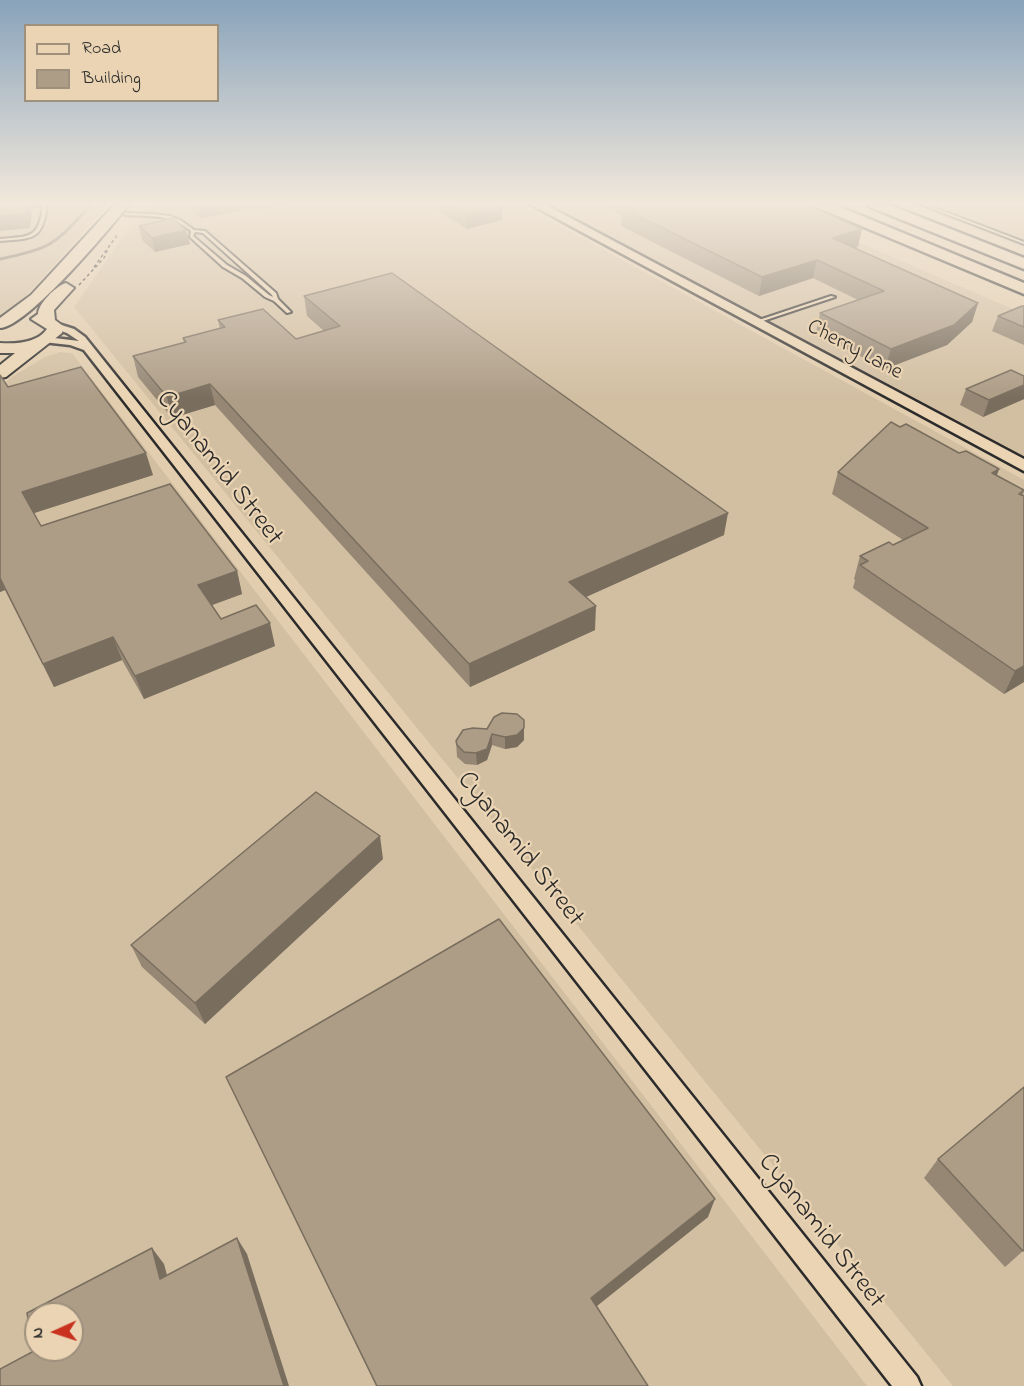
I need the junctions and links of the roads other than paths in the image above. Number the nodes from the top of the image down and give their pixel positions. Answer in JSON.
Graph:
{"nodes":[{"id":1,"x":66,"y":269,"type":"edge"},
{"id":2,"x":86,"y":269,"type":"edge"},
{"id":3,"x":230,"y":269,"type":"edge"},
{"id":4,"x":245,"y":269,"type":"edge"},
{"id":5,"x":656,"y":269,"type":"edge"},
{"id":6,"x":975,"y":269,"type":"edge"},
{"id":7,"x":1024,"y":289,"type":"edge"},
{"id":8,"x":833,"y":297,"type":"dead end"},
{"id":9,"x":276,"y":300,"type":"junction"},
{"id":10,"x":289,"y":312,"type":"dead end"},
{"id":11,"x":755,"y":322,"type":"junction"},
{"id":12,"x":1,"y":325,"type":"edge"},
{"id":13,"x":47,"y":332,"type":"junction"},
{"id":14,"x":0,"y":348,"type":"edge"},
{"id":15,"x":88,"y":348,"type":"junction"},
{"id":16,"x":0,"y":373,"type":"edge"},
{"id":17,"x":1024,"y":466,"type":"edge"},
{"id":18,"x":908,"y":1386,"type":"edge"}],
"edges":[{"from":1,"to":12,"type":"main road"},
{"from":2,"to":13,"type":"main road"},
{"from":3,"to":9,"type":"lane"},
{"from":4,"to":9,"type":"lane"},
{"from":5,"to":11,"type":"street","name":"Cherry Lane"},
{"from":6,"to":7,"type":"highway"},
{"from":8,"to":11,"type":"lane"},
{"from":9,"to":10,"type":"lane"},
{"from":11,"to":17,"type":"street","name":"Cherry Lane"},
{"from":12,"to":13,"type":"main road"},
{"from":13,"to":14,"type":"main road"},
{"from":13,"to":15,"type":"street"},
{"from":13,"to":15,"type":"street","name":"Cyanamid Street"},
{"from":13,"to":16,"type":"main road"},
{"from":15,"to":18,"type":"street","name":"Cyanamid Street"}]}
